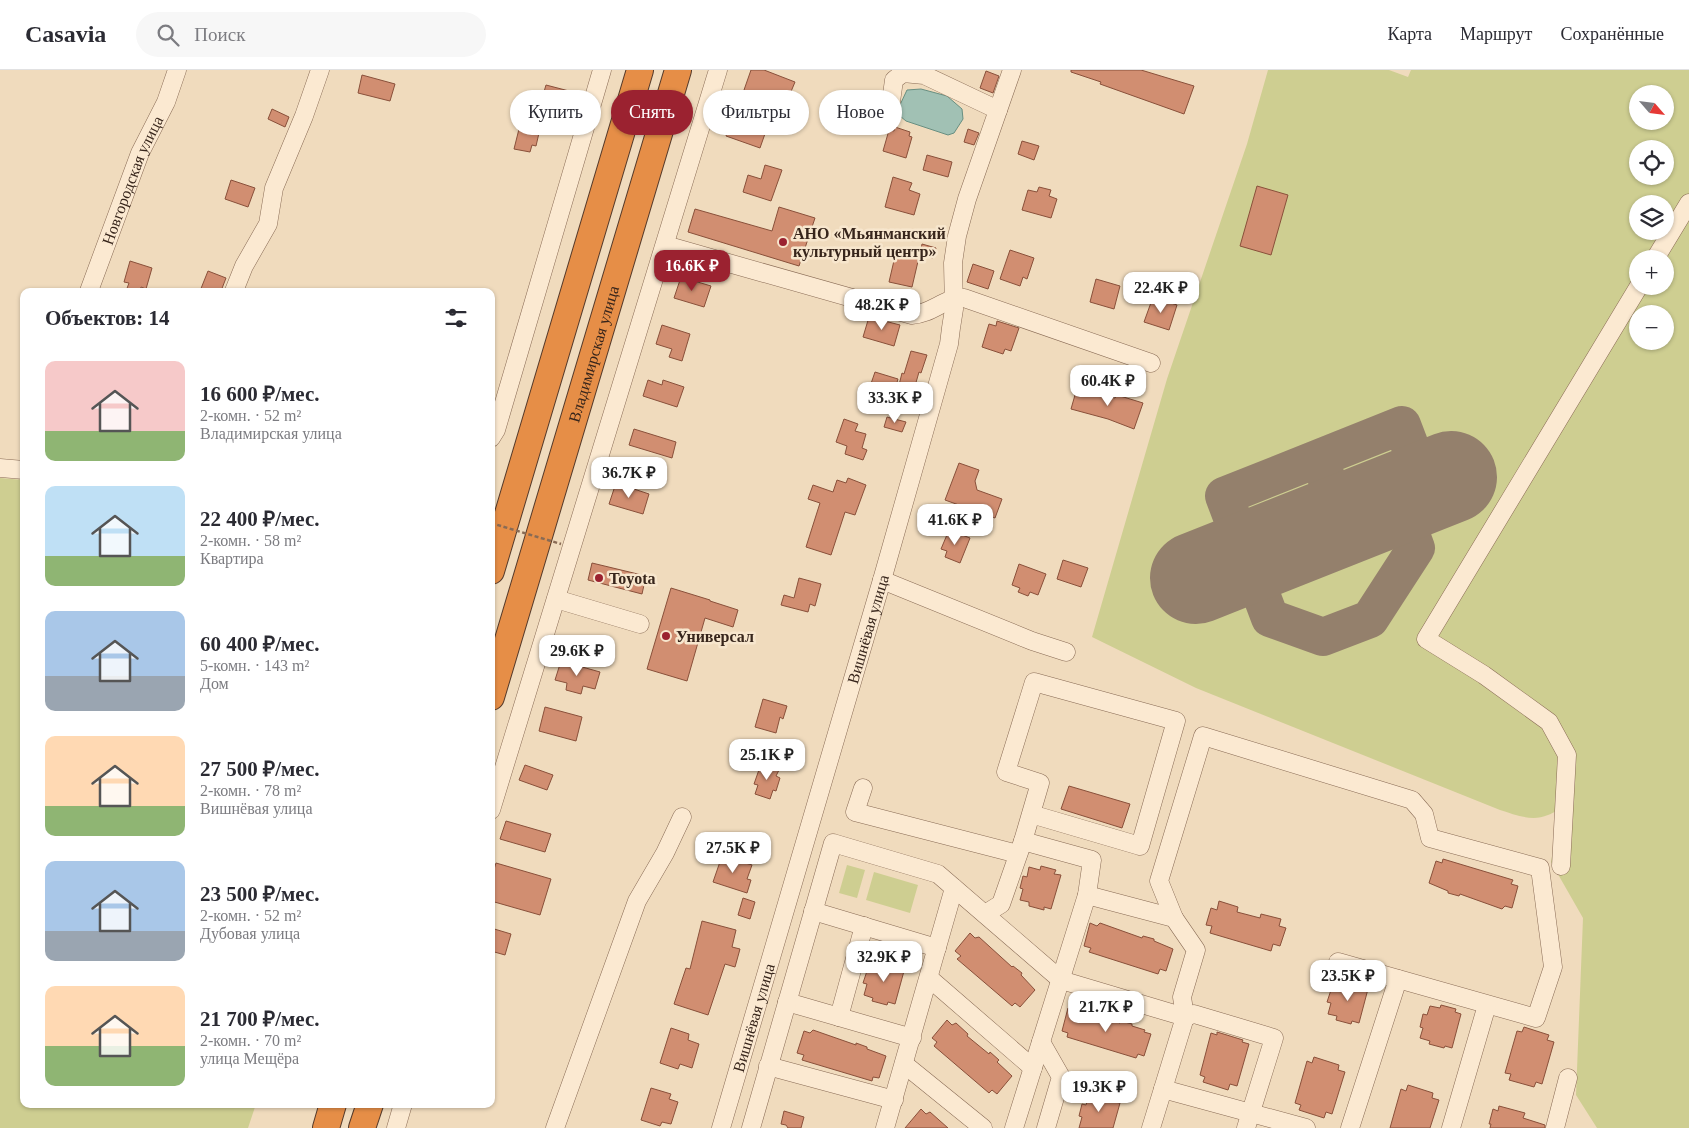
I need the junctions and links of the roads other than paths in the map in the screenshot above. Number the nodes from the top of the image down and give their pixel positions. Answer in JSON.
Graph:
{"nodes":[{"id":1,"x":177,"y":70,"type":"edge"},
{"id":2,"x":320,"y":70,"type":"edge"},
{"id":3,"x":602,"y":70,"type":"edge"},
{"id":4,"x":640,"y":70,"type":"edge"},
{"id":5,"x":678,"y":70,"type":"edge"},
{"id":6,"x":718,"y":70,"type":"edge"},
{"id":7,"x":1012,"y":70,"type":"edge"},
{"id":8,"x":893,"y":90,"type":"edge"},
{"id":9,"x":998,"y":110,"type":"junction"},
{"id":10,"x":1689,"y":203,"type":"edge"},
{"id":11,"x":665,"y":244,"type":"junction"},
{"id":12,"x":1660,"y":250,"type":"edge"},
{"id":13,"x":90,"y":288,"type":"edge"},
{"id":14,"x":235,"y":288,"type":"edge"},
{"id":15,"x":1634,"y":295,"type":"edge"},
{"id":16,"x":954,"y":297,"type":"junction"},
{"id":17,"x":1152,"y":363,"type":"dead end"},
{"id":18,"x":495,"y":432,"type":"edge"},
{"id":19,"x":0,"y":468,"type":"edge"},
{"id":20,"x":20,"y":469,"type":"edge"},
{"id":21,"x":495,"y":558,"type":"edge"},
{"id":22,"x":882,"y":580,"type":"junction"},
{"id":23,"x":556,"y":599,"type":"junction"},
{"id":24,"x":640,"y":624,"type":"dead end"},
{"id":25,"x":1066,"y":652,"type":"dead end"},
{"id":26,"x":495,"y":684,"type":"edge"},
{"id":27,"x":863,"y":788,"type":"dead end"},
{"id":28,"x":495,"y":797,"type":"edge"},
{"id":29,"x":1030,"y":814,"type":"junction"},
{"id":30,"x":682,"y":818,"type":"dead end"},
{"id":31,"x":1021,"y":848,"type":"junction"},
{"id":32,"x":1561,"y":866,"type":"dead end"},
{"id":33,"x":954,"y":888,"type":"junction"},
{"id":34,"x":1088,"y":896,"type":"junction"},
{"id":35,"x":813,"y":912,"type":"junction"},
{"id":36,"x":985,"y":914,"type":"junction"},
{"id":37,"x":1174,"y":918,"type":"junction"},
{"id":38,"x":864,"y":926,"type":"junction"},
{"id":39,"x":937,"y":948,"type":"junction"},
{"id":40,"x":1338,"y":962,"type":"dead end"},
{"id":41,"x":928,"y":978,"type":"junction"},
{"id":42,"x":1398,"y":979,"type":"junction"},
{"id":43,"x":1061,"y":980,"type":"junction"},
{"id":44,"x":787,"y":1002,"type":"junction"},
{"id":45,"x":1488,"y":1005,"type":"junction"},
{"id":46,"x":839,"y":1017,"type":"junction"},
{"id":47,"x":1185,"y":1017,"type":"junction"},
{"id":48,"x":912,"y":1038,"type":"junction"},
{"id":49,"x":1041,"y":1042,"type":"junction"},
{"id":50,"x":904,"y":1064,"type":"junction"},
{"id":51,"x":768,"y":1066,"type":"junction"},
{"id":52,"x":1033,"y":1068,"type":"junction"},
{"id":53,"x":1568,"y":1078,"type":"dead end"},
{"id":54,"x":1163,"y":1088,"type":"junction"},
{"id":55,"x":894,"y":1100,"type":"junction"},
{"id":56,"x":332,"y":1108,"type":"edge"},
{"id":57,"x":369,"y":1108,"type":"edge"},
{"id":58,"x":402,"y":1108,"type":"edge"},
{"id":59,"x":1248,"y":1120,"type":"edge"},
{"id":60,"x":326,"y":1128,"type":"edge"},
{"id":61,"x":362,"y":1128,"type":"edge"},
{"id":62,"x":396,"y":1128,"type":"edge"},
{"id":63,"x":555,"y":1128,"type":"edge"},
{"id":64,"x":721,"y":1128,"type":"edge"},
{"id":65,"x":750,"y":1128,"type":"edge"},
{"id":66,"x":885,"y":1128,"type":"edge"},
{"id":67,"x":982,"y":1128,"type":"edge"},
{"id":68,"x":1014,"y":1128,"type":"edge"},
{"id":69,"x":1046,"y":1128,"type":"edge"},
{"id":70,"x":1151,"y":1128,"type":"edge"},
{"id":71,"x":1306,"y":1128,"type":"edge"},
{"id":72,"x":1350,"y":1128,"type":"edge"},
{"id":73,"x":1451,"y":1128,"type":"edge"},
{"id":74,"x":1555,"y":1128,"type":"edge"}],
"edges":[{"from":1,"to":13,"type":"street","name":"Новгородская улица"},
{"from":2,"to":14,"type":"street"},
{"from":3,"to":18,"type":"street"},
{"from":4,"to":21,"type":"highway"},
{"from":5,"to":26,"type":"highway","name":"Владимирская улица"},
{"from":6,"to":11,"type":"street"},
{"from":7,"to":9,"type":"street","name":"Вишнёвая улица"},
{"from":8,"to":9,"type":"street"},
{"from":9,"to":16,"type":"street","name":"Вишнёвая улица"},
{"from":10,"to":12,"type":"street"},
{"from":11,"to":16,"type":"street"},
{"from":11,"to":23,"type":"street"},
{"from":15,"to":32,"type":"street"},
{"from":16,"to":17,"type":"street"},
{"from":16,"to":22,"type":"street","name":"Вишнёвая улица"},
{"from":19,"to":20,"type":"street"},
{"from":22,"to":25,"type":"street"},
{"from":22,"to":64,"type":"street","name":"Вишнёвая улица"},
{"from":23,"to":24,"type":"street"},
{"from":23,"to":28,"type":"street"},
{"from":27,"to":31,"type":"street"},
{"from":29,"to":29,"type":"street"},
{"from":29,"to":31,"type":"street"},
{"from":30,"to":63,"type":"street"},
{"from":31,"to":34,"type":"street"},
{"from":31,"to":36,"type":"street"},
{"from":33,"to":35,"type":"street"},
{"from":33,"to":36,"type":"street"},
{"from":33,"to":39,"type":"street"},
{"from":34,"to":37,"type":"street"},
{"from":34,"to":43,"type":"street"},
{"from":35,"to":38,"type":"street"},
{"from":35,"to":44,"type":"street"},
{"from":36,"to":43,"type":"street"},
{"from":37,"to":45,"type":"street"},
{"from":37,"to":47,"type":"street"},
{"from":38,"to":39,"type":"street"},
{"from":38,"to":46,"type":"street"},
{"from":39,"to":41,"type":"street"},
{"from":40,"to":42,"type":"street"},
{"from":41,"to":48,"type":"street"},
{"from":41,"to":52,"type":"street"},
{"from":42,"to":45,"type":"street"},
{"from":42,"to":72,"type":"street"},
{"from":43,"to":47,"type":"street"},
{"from":43,"to":49,"type":"street"},
{"from":44,"to":46,"type":"street"},
{"from":44,"to":51,"type":"street"},
{"from":45,"to":73,"type":"street"},
{"from":46,"to":48,"type":"street"},
{"from":47,"to":54,"type":"street"},
{"from":47,"to":59,"type":"street"},
{"from":48,"to":50,"type":"street"},
{"from":49,"to":52,"type":"street"},
{"from":49,"to":69,"type":"street"},
{"from":50,"to":55,"type":"street"},
{"from":50,"to":67,"type":"street"},
{"from":51,"to":55,"type":"street"},
{"from":51,"to":65,"type":"street"},
{"from":52,"to":68,"type":"street"},
{"from":53,"to":74,"type":"street"},
{"from":54,"to":59,"type":"street"},
{"from":54,"to":70,"type":"street"},
{"from":55,"to":66,"type":"street"},
{"from":56,"to":60,"type":"highway"},
{"from":57,"to":61,"type":"highway"},
{"from":58,"to":62,"type":"street"},
{"from":59,"to":71,"type":"street"}]}
